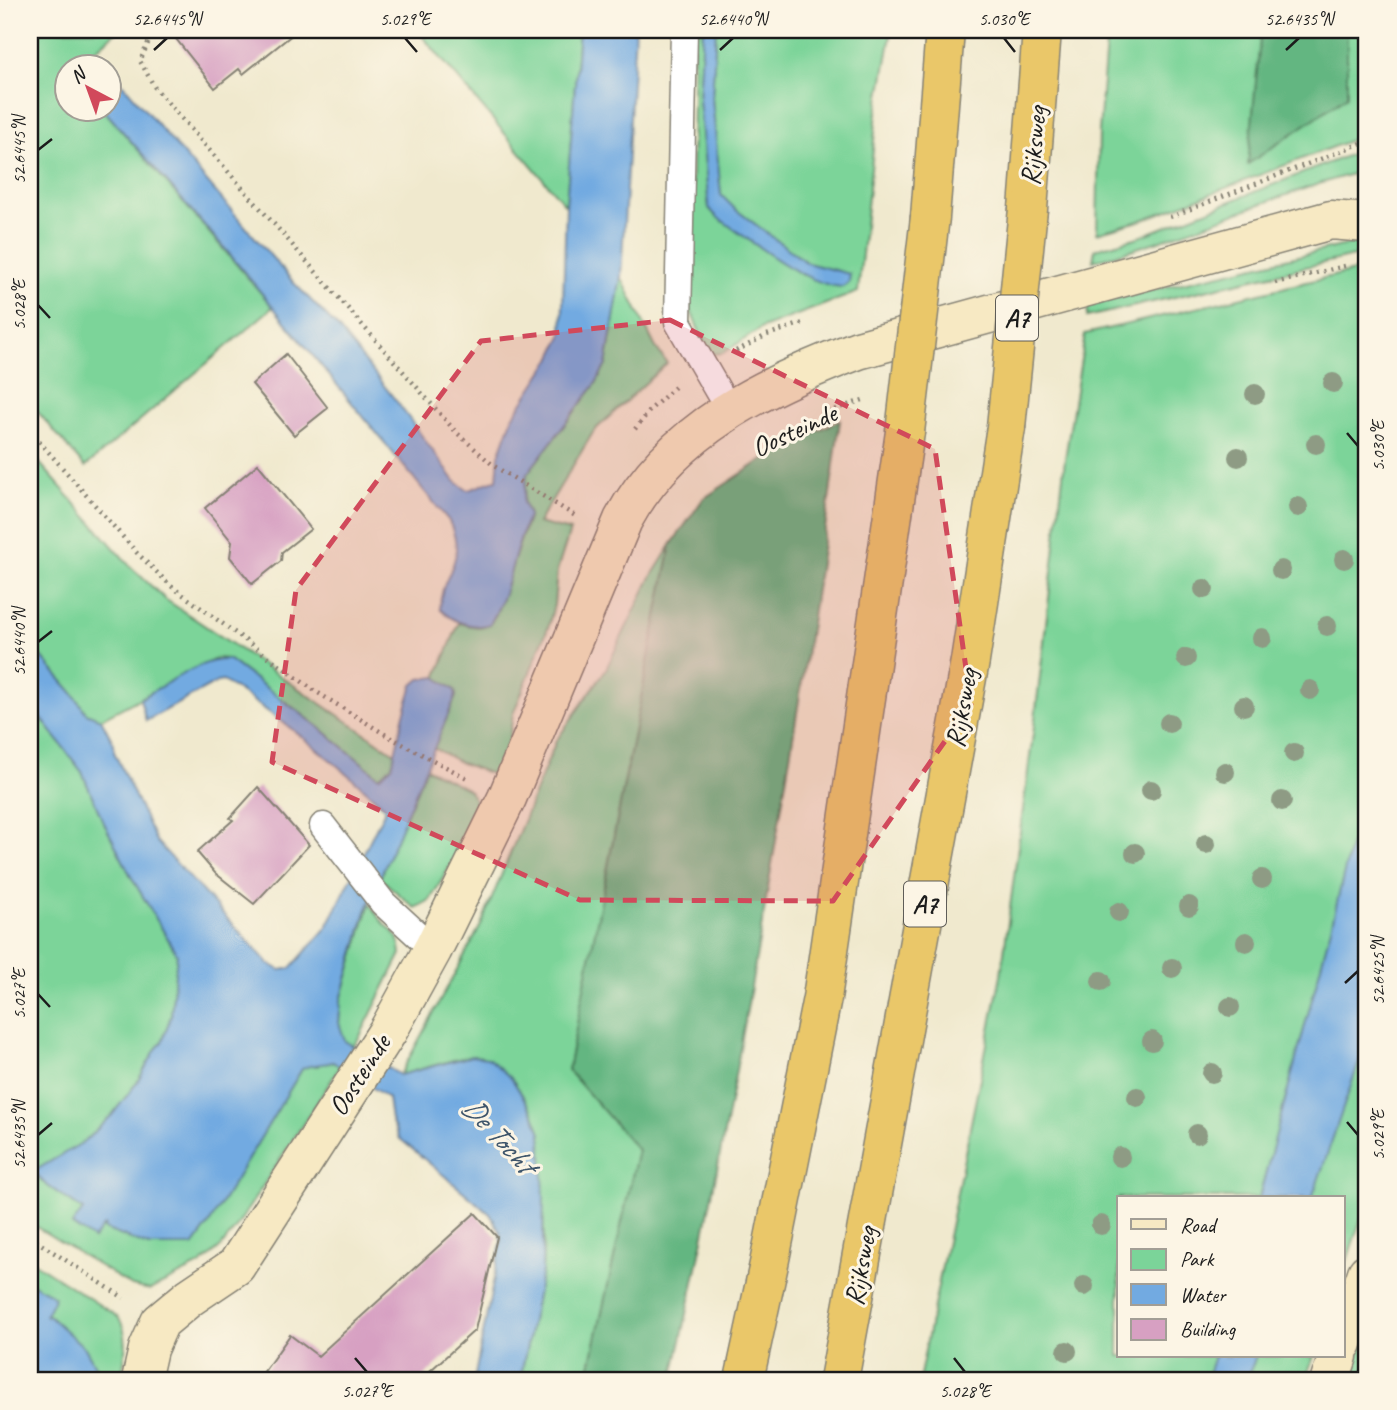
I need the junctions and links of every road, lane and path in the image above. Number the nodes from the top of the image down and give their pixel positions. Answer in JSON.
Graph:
{"nodes":[{"id":1,"x":154,"y":30,"type":"edge"},
{"id":2,"x":684,"y":30,"type":"edge"},
{"id":3,"x":945,"y":30,"type":"edge"},
{"id":4,"x":1042,"y":30,"type":"edge"},
{"id":5,"x":1367,"y":141,"type":"edge"},
{"id":6,"x":1367,"y":196,"type":"edge"},
{"id":7,"x":1168,"y":218,"type":"dead end"},
{"id":8,"x":1349,"y":222,"type":"edge"},
{"id":9,"x":874,"y":396,"type":"dead end"},
{"id":10,"x":729,"y":410,"type":"junction"},
{"id":11,"x":815,"y":416,"type":"dead end"},
{"id":12,"x":30,"y":431,"type":"edge"},
{"id":13,"x":615,"y":537,"type":"junction"},
{"id":14,"x":437,"y":762,"type":"dead end"},
{"id":15,"x":323,"y":826,"type":"dead end"},
{"id":16,"x":433,"y":949,"type":"junction"},
{"id":17,"x":30,"y":1237,"type":"edge"},
{"id":18,"x":1367,"y":1273,"type":"edge"},
{"id":19,"x":160,"y":1322,"type":"junction"},
{"id":20,"x":1344,"y":1340,"type":"edge"},
{"id":21,"x":1337,"y":1358,"type":"edge"},
{"id":22,"x":141,"y":1380,"type":"edge"},
{"id":23,"x":744,"y":1380,"type":"edge"},
{"id":24,"x":839,"y":1380,"type":"edge"},
{"id":25,"x":1330,"y":1380,"type":"edge"}],
"edges":[{"from":1,"to":13,"type":"path"},
{"from":2,"to":10,"type":"lane","name":"Oosteinde"},
{"from":3,"to":23,"type":"highway","bridge":true},
{"from":4,"to":24,"type":"highway","name":"Rijksweg","number":"A7","bridge":true},
{"from":5,"to":7,"type":"path"},
{"from":6,"to":8,"type":"street","name":"Oosteinde"},
{"from":8,"to":10,"type":"street","name":"Oosteinde"},
{"from":9,"to":11,"type":"path","name":"Oosteinde"},
{"from":10,"to":13,"type":"street","name":"Oosteinde"},
{"from":12,"to":14,"type":"path"},
{"from":13,"to":16,"type":"street","name":"Oosteinde"},
{"from":15,"to":16,"type":"lane"},
{"from":16,"to":19,"type":"street","name":"Oosteinde"},
{"from":17,"to":19,"type":"path"},
{"from":18,"to":20,"type":"street"},
{"from":19,"to":22,"type":"street","name":"Oosteinde"},
{"from":21,"to":25,"type":"street"}]}
